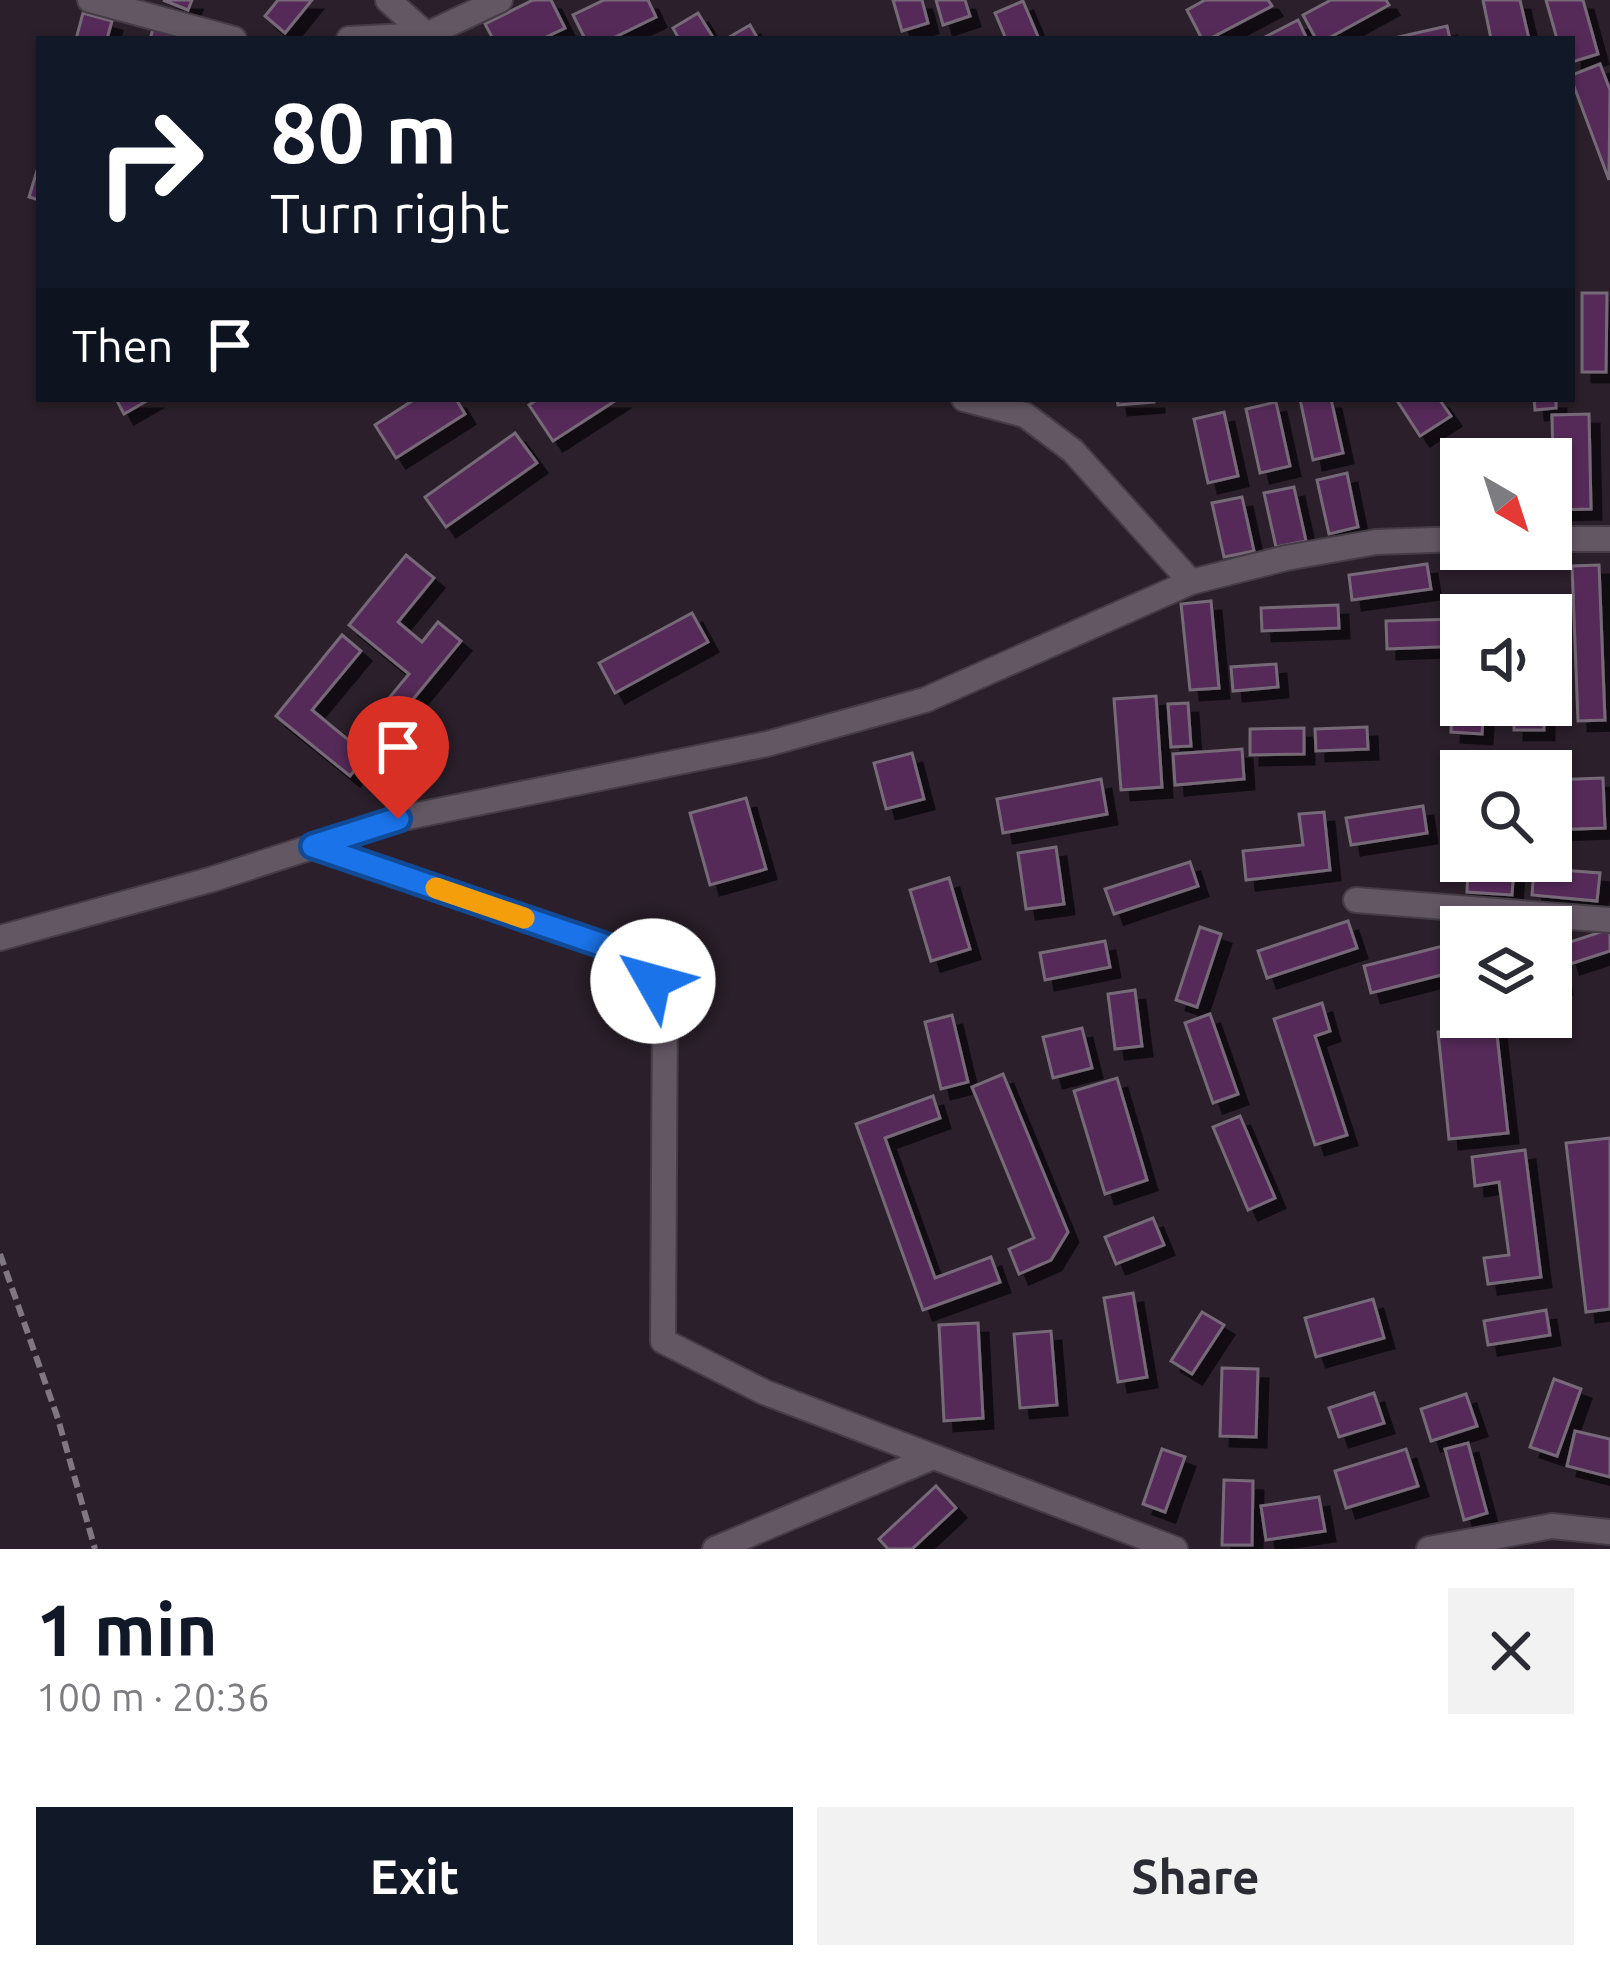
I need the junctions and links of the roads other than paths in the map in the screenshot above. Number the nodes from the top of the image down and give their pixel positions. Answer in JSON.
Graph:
{"nodes":[{"id":1,"x":90,"y":0,"type":"edge"},
{"id":2,"x":388,"y":0,"type":"edge"},
{"id":3,"x":500,"y":0,"type":"edge"},
{"id":4,"x":223,"y":36,"type":"edge"},
{"id":5,"x":428,"y":36,"type":"edge"},
{"id":6,"x":431,"y":36,"type":"edge"},
{"id":7,"x":975,"y":402,"type":"edge"},
{"id":8,"x":1572,"y":538,"type":"edge"},
{"id":9,"x":1610,"y":539,"type":"edge"},
{"id":10,"x":1440,"y":540,"type":"edge"},
{"id":11,"x":1191,"y":582,"type":"junction"},
{"id":12,"x":313,"y":846,"type":"junction"},
{"id":13,"x":1356,"y":900,"type":"dead end"},
{"id":14,"x":1610,"y":920,"type":"edge"},
{"id":15,"x":0,"y":938,"type":"edge"},
{"id":16,"x":933,"y":1457,"type":"junction"},
{"id":17,"x":1610,"y":1532,"type":"edge"},
{"id":18,"x":715,"y":1549,"type":"edge"},
{"id":19,"x":1175,"y":1549,"type":"edge"},
{"id":20,"x":1429,"y":1549,"type":"edge"}],
"edges":[{"from":1,"to":4,"type":"street"},
{"from":2,"to":5,"type":"street"},
{"from":3,"to":6,"type":"street"},
{"from":7,"to":11,"type":"street"},
{"from":8,"to":9,"type":"street"},
{"from":10,"to":11,"type":"street"},
{"from":11,"to":12,"type":"street"},
{"from":12,"to":15,"type":"street"},
{"from":12,"to":16,"type":"street"},
{"from":13,"to":14,"type":"street"},
{"from":16,"to":18,"type":"street"},
{"from":16,"to":19,"type":"street"},
{"from":17,"to":20,"type":"street"}]}
